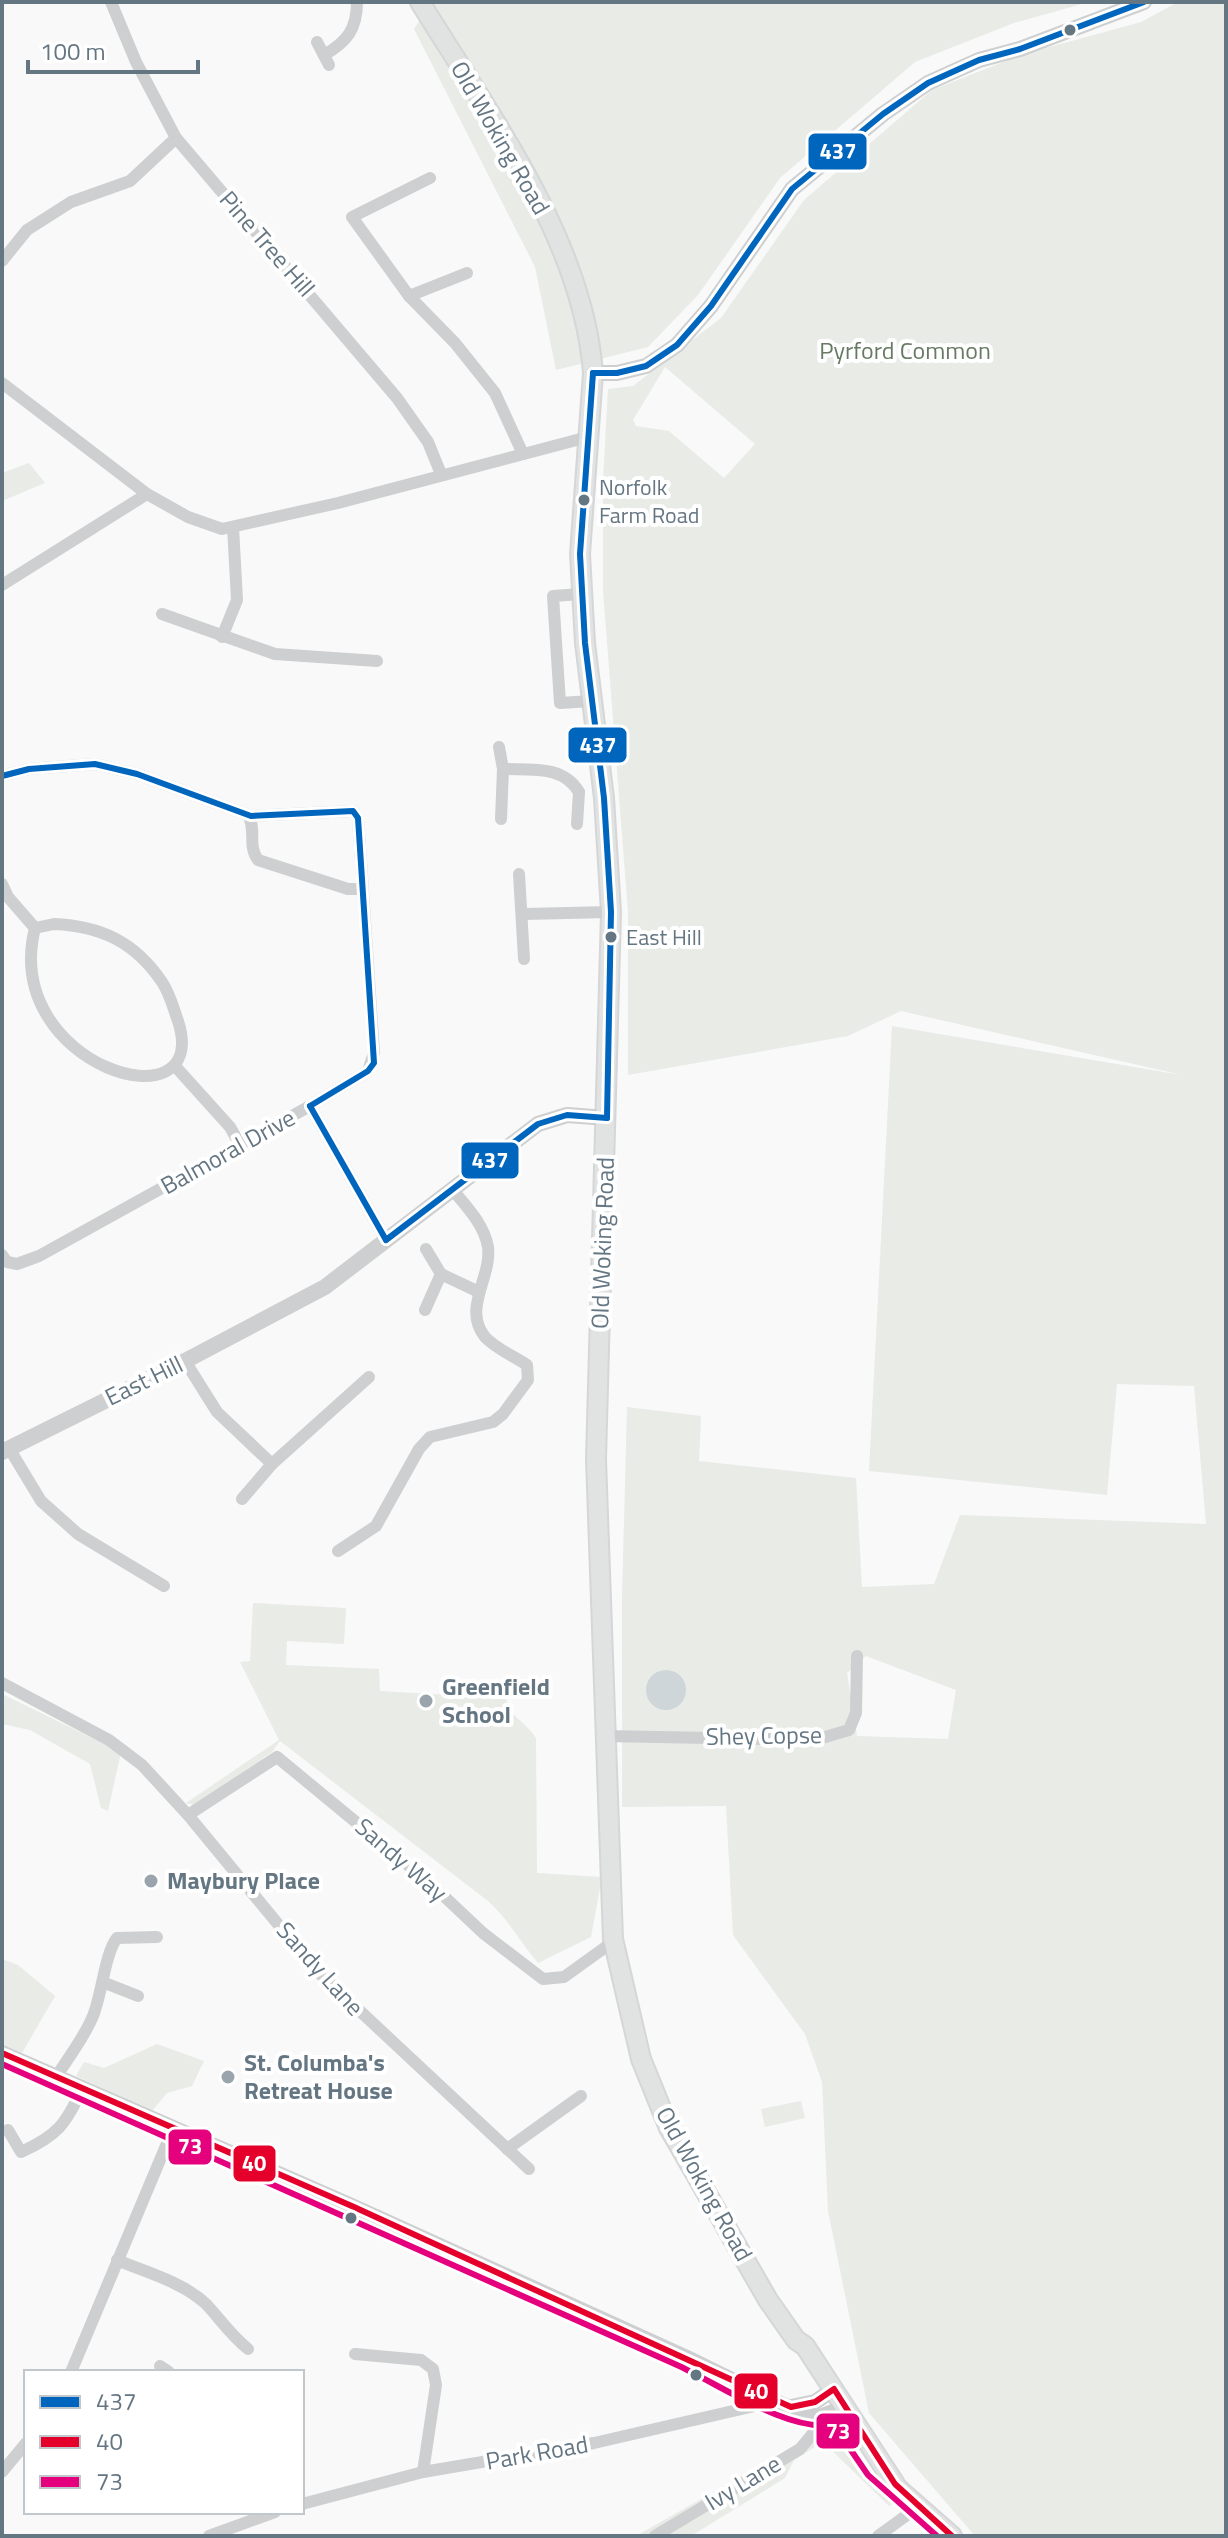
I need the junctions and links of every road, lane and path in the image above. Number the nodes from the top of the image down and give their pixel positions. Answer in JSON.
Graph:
{"nodes":[{"id":1,"x":111,"y":2,"type":"edge"},
{"id":2,"x":357,"y":2,"type":"edge"},
{"id":3,"x":420,"y":2,"type":"edge"},
{"id":4,"x":1144,"y":2,"type":"edge"},
{"id":5,"x":317,"y":42,"type":"dead end"},
{"id":6,"x":176,"y":138,"type":"junction"},
{"id":7,"x":430,"y":178,"type":"dead end"},
{"id":8,"x":2,"y":261,"type":"edge"},
{"id":9,"x":467,"y":273,"type":"dead end"},
{"id":10,"x":409,"y":296,"type":"junction"},
{"id":11,"x":593,"y":373,"type":"junction"},
{"id":12,"x":2,"y":383,"type":"edge"},
{"id":13,"x":588,"y":437,"type":"junction"},
{"id":14,"x":523,"y":454,"type":"junction"},
{"id":15,"x":441,"y":474,"type":"junction"},
{"id":16,"x":147,"y":494,"type":"junction"},
{"id":17,"x":233,"y":527,"type":"junction"},
{"id":18,"x":2,"y":585,"type":"edge"},
{"id":19,"x":581,"y":594,"type":"junction"},
{"id":20,"x":162,"y":614,"type":"dead end"},
{"id":21,"x":222,"y":637,"type":"junction"},
{"id":22,"x":377,"y":661,"type":"dead end"},
{"id":23,"x":592,"y":701,"type":"junction"},
{"id":24,"x":499,"y":747,"type":"dead end"},
{"id":25,"x":503,"y":769,"type":"junction"},
{"id":26,"x":2,"y":776,"type":"edge"},
{"id":27,"x":579,"y":792,"type":"junction"},
{"id":28,"x":604,"y":798,"type":"junction"},
{"id":29,"x":248,"y":815,"type":"junction"},
{"id":30,"x":501,"y":819,"type":"dead end"},
{"id":31,"x":577,"y":824,"type":"dead end"},
{"id":32,"x":519,"y":874,"type":"dead end"},
{"id":33,"x":2,"y":884,"type":"edge"},
{"id":34,"x":363,"y":889,"type":"junction"},
{"id":35,"x":611,"y":912,"type":"junction"},
{"id":36,"x":524,"y":914,"type":"junction"},
{"id":37,"x":35,"y":928,"type":"junction"},
{"id":38,"x":524,"y":959,"type":"dead end"},
{"id":39,"x":175,"y":1066,"type":"junction"},
{"id":40,"x":310,"y":1106,"type":"junction"},
{"id":41,"x":607,"y":1118,"type":"junction"},
{"id":42,"x":240,"y":1145,"type":"junction"},
{"id":43,"x":452,"y":1189,"type":"junction"},
{"id":44,"x":386,"y":1240,"type":"junction"},
{"id":45,"x":426,"y":1249,"type":"dead end"},
{"id":46,"x":4,"y":1258,"type":"edge"},
{"id":47,"x":441,"y":1274,"type":"junction"},
{"id":48,"x":479,"y":1292,"type":"junction"},
{"id":49,"x":425,"y":1310,"type":"dead end"},
{"id":50,"x":185,"y":1361,"type":"junction"},
{"id":51,"x":369,"y":1377,"type":"dead end"},
{"id":52,"x":6,"y":1450,"type":"edge"},
{"id":53,"x":272,"y":1464,"type":"junction"},
{"id":54,"x":242,"y":1499,"type":"dead end"},
{"id":55,"x":338,"y":1551,"type":"dead end"},
{"id":56,"x":164,"y":1586,"type":"dead end"},
{"id":57,"x":857,"y":1656,"type":"dead end"},
{"id":58,"x":2,"y":1683,"type":"edge"},
{"id":59,"x":603,"y":1736,"type":"junction"},
{"id":60,"x":188,"y":1815,"type":"junction"},
{"id":61,"x":157,"y":1937,"type":"dead end"},
{"id":62,"x":614,"y":1941,"type":"junction"},
{"id":63,"x":105,"y":1983,"type":"junction"},
{"id":64,"x":138,"y":1996,"type":"dead end"},
{"id":65,"x":2,"y":2053,"type":"edge"},
{"id":66,"x":56,"y":2077,"type":"junction"},
{"id":67,"x":82,"y":2089,"type":"junction"},
{"id":68,"x":581,"y":2096,"type":"dead end"},
{"id":69,"x":173,"y":2129,"type":"junction"},
{"id":70,"x":8,"y":2130,"type":"dead end"},
{"id":71,"x":507,"y":2149,"type":"junction"},
{"id":72,"x":21,"y":2152,"type":"junction"},
{"id":73,"x":7,"y":2158,"type":"dead end"},
{"id":74,"x":529,"y":2169,"type":"dead end"},
{"id":75,"x":117,"y":2260,"type":"junction"},
{"id":76,"x":248,"y":2349,"type":"dead end"},
{"id":77,"x":355,"y":2354,"type":"dead end"},
{"id":78,"x":72,"y":2370,"type":"edge"},
{"id":79,"x":829,"y":2392,"type":"junction"},
{"id":80,"x":769,"y":2397,"type":"junction"},
{"id":81,"x":791,"y":2407,"type":"junction"},
{"id":82,"x":841,"y":2410,"type":"junction"},
{"id":83,"x":814,"y":2417,"type":"junction"},
{"id":84,"x":24,"y":2445,"type":"edge"},
{"id":85,"x":2,"y":2472,"type":"edge"},
{"id":86,"x":423,"y":2472,"type":"junction"},
{"id":87,"x":304,"y":2503,"type":"edge"},
{"id":88,"x":918,"y":2507,"type":"junction"},
{"id":89,"x":270,"y":2514,"type":"edge"},
{"id":90,"x":209,"y":2536,"type":"edge"},
{"id":91,"x":655,"y":2536,"type":"edge"},
{"id":92,"x":878,"y":2536,"type":"edge"},
{"id":93,"x":952,"y":2536,"type":"edge"}],
"edges":[{"from":1,"to":6,"type":"street","name":"Pine Tree Hill"},
{"from":2,"to":5,"type":"street"},
{"from":3,"to":11,"type":"main road","name":"Old Woking Road"},
{"from":4,"to":11,"type":"street"},
{"from":6,"to":8,"type":"street"},
{"from":6,"to":15,"type":"street","name":"Pine Tree Hill"},
{"from":7,"to":10,"type":"street"},
{"from":9,"to":10,"type":"street"},
{"from":10,"to":14,"type":"street"},
{"from":11,"to":13,"type":"main road","name":"Old Woking Road"},
{"from":12,"to":16,"type":"street"},
{"from":13,"to":14,"type":"street"},
{"from":13,"to":19,"type":"main road","name":"Old Woking Road"},
{"from":14,"to":15,"type":"street"},
{"from":15,"to":17,"type":"street"},
{"from":16,"to":17,"type":"street"},
{"from":16,"to":18,"type":"street"},
{"from":17,"to":21,"type":"street"},
{"from":19,"to":23,"type":"main road","name":"Old Woking Road"},
{"from":19,"to":23,"type":"street"},
{"from":20,"to":21,"type":"street"},
{"from":21,"to":22,"type":"street"},
{"from":23,"to":28,"type":"main road","name":"Old Woking Road"},
{"from":24,"to":25,"type":"street"},
{"from":25,"to":27,"type":"street"},
{"from":25,"to":30,"type":"street"},
{"from":26,"to":29,"type":"street","name":"Balmoral Drive"},
{"from":27,"to":28,"type":"street"},
{"from":27,"to":31,"type":"street"},
{"from":28,"to":35,"type":"main road","name":"Old Woking Road"},
{"from":29,"to":34,"type":"street"},
{"from":29,"to":34,"type":"street","name":"Balmoral Drive"},
{"from":32,"to":36,"type":"street"},
{"from":33,"to":37,"type":"street"},
{"from":34,"to":40,"type":"street","name":"Balmoral Drive"},
{"from":35,"to":36,"type":"street"},
{"from":35,"to":41,"type":"main road","name":"Old Woking Road"},
{"from":36,"to":38,"type":"street"},
{"from":37,"to":39,"type":"street"},
{"from":37,"to":39,"type":"street"},
{"from":39,"to":42,"type":"street"},
{"from":40,"to":42,"type":"street","name":"Balmoral Drive"},
{"from":40,"to":44,"type":"street"},
{"from":41,"to":43,"type":"street","name":"East Hill"},
{"from":41,"to":59,"type":"main road","name":"Old Woking Road"},
{"from":42,"to":46,"type":"street","name":"Balmoral Drive"},
{"from":43,"to":44,"type":"street","name":"East Hill"},
{"from":43,"to":48,"type":"street"},
{"from":44,"to":50,"type":"street","name":"East Hill"},
{"from":45,"to":47,"type":"street"},
{"from":47,"to":48,"type":"street"},
{"from":47,"to":49,"type":"street"},
{"from":48,"to":55,"type":"street"},
{"from":50,"to":52,"type":"street","name":"East Hill"},
{"from":50,"to":53,"type":"street"},
{"from":51,"to":53,"type":"street"},
{"from":52,"to":56,"type":"street"},
{"from":53,"to":54,"type":"street"},
{"from":57,"to":59,"type":"street","name":"Shey Copse"},
{"from":58,"to":60,"type":"street","name":"Sandy Lane"},
{"from":59,"to":62,"type":"main road","name":"Old Woking Road"},
{"from":60,"to":62,"type":"street","name":"Sandy Way"},
{"from":60,"to":71,"type":"street","name":"Sandy Lane"},
{"from":61,"to":63,"type":"street"},
{"from":62,"to":79,"type":"main road","name":"Old Woking Road"},
{"from":63,"to":64,"type":"street"},
{"from":63,"to":66,"type":"street"},
{"from":65,"to":66,"type":"street"},
{"from":66,"to":67,"type":"street"},
{"from":67,"to":69,"type":"street"},
{"from":67,"to":72,"type":"street"},
{"from":68,"to":71,"type":"street"},
{"from":69,"to":75,"type":"street"},
{"from":69,"to":80,"type":"street"},
{"from":70,"to":72,"type":"street"},
{"from":71,"to":74,"type":"street","name":"Sandy Lane"},
{"from":72,"to":73,"type":"street"},
{"from":75,"to":76,"type":"street"},
{"from":75,"to":78,"type":"street"},
{"from":77,"to":86,"type":"street"},
{"from":79,"to":81,"type":"street"},
{"from":79,"to":82,"type":"main road","name":"Old Woking Road"},
{"from":80,"to":81,"type":"street"},
{"from":80,"to":86,"type":"street","name":"Park Road"},
{"from":81,"to":83,"type":"street"},
{"from":82,"to":83,"type":"street"},
{"from":82,"to":88,"type":"main road","name":"Old Woking Road"},
{"from":83,"to":91,"type":"street","name":"Ivy Lane"},
{"from":84,"to":85,"type":"street"},
{"from":86,"to":87,"type":"street","name":"Park Road"},
{"from":88,"to":92,"type":"street"},
{"from":88,"to":93,"type":"main road","name":"Old Woking Road"},
{"from":89,"to":90,"type":"street"}]}
